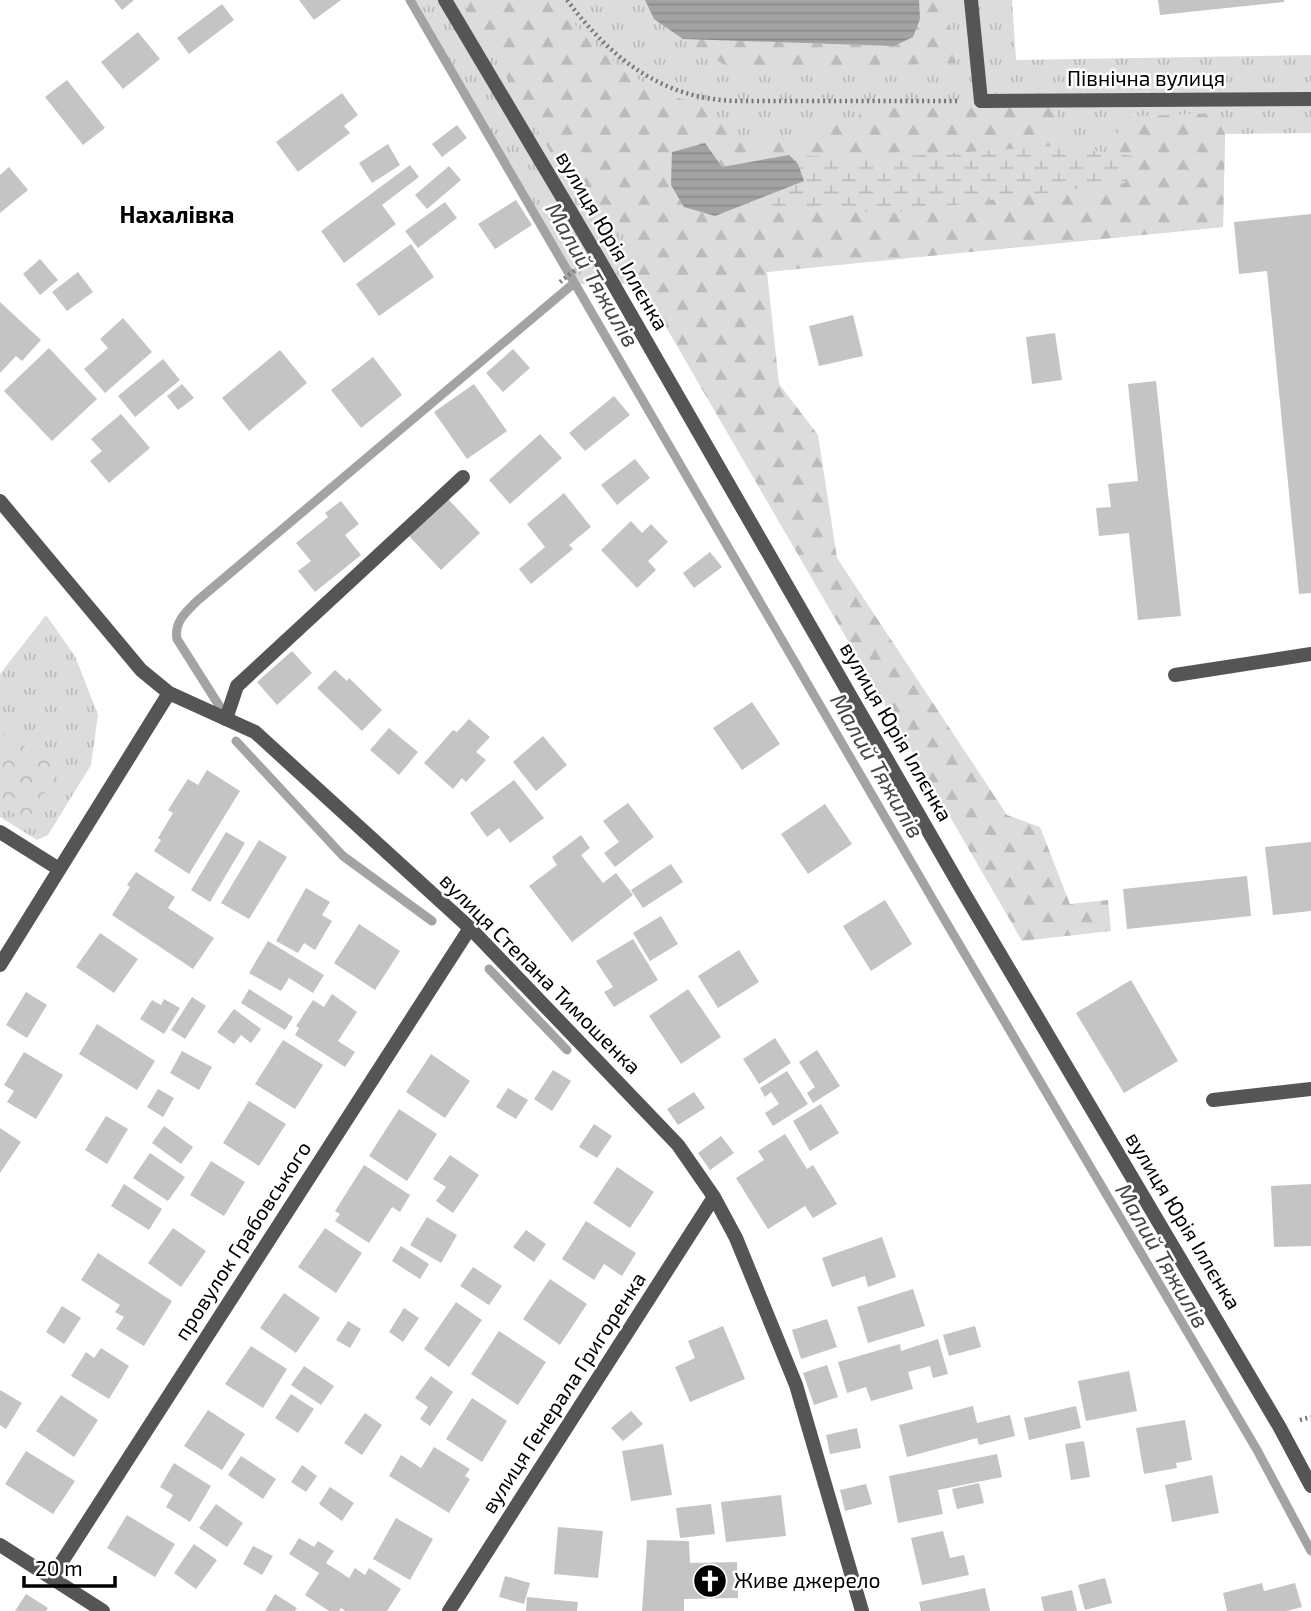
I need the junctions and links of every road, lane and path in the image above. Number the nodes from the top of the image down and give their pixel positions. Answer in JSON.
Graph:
{"nodes":[{"id":1,"x":445,"y":0,"type":"edge"},
{"id":2,"x":567,"y":0,"type":"edge"},
{"id":3,"x":971,"y":0,"type":"edge"},
{"id":4,"x":1311,"y":99,"type":"edge"},
{"id":5,"x":981,"y":101,"type":"junction"},
{"id":6,"x":463,"y":477,"type":"dead end"},
{"id":7,"x":0,"y":501,"type":"edge"},
{"id":8,"x":1311,"y":654,"type":"edge"},
{"id":9,"x":1175,"y":675,"type":"dead end"},
{"id":10,"x":169,"y":693,"type":"junction"},
{"id":11,"x":226,"y":719,"type":"junction"},
{"id":12,"x":0,"y":832,"type":"edge"},
{"id":13,"x":59,"y":869,"type":"junction"},
{"id":14,"x":470,"y":928,"type":"junction"},
{"id":15,"x":0,"y":965,"type":"edge"},
{"id":16,"x":1311,"y":1089,"type":"edge"},
{"id":17,"x":1213,"y":1100,"type":"dead end"},
{"id":18,"x":714,"y":1197,"type":"junction"},
{"id":19,"x":1311,"y":1486,"type":"edge"},
{"id":20,"x":0,"y":1545,"type":"edge"},
{"id":21,"x":52,"y":1577,"type":"junction"},
{"id":22,"x":103,"y":1611,"type":"edge"},
{"id":23,"x":449,"y":1611,"type":"edge"},
{"id":24,"x":862,"y":1611,"type":"edge"}],
"edges":[{"from":1,"to":19,"type":"street","name":"вулиця Юрія Іллєнка"},
{"from":2,"to":5,"type":"path"},
{"from":3,"to":5,"type":"street"},
{"from":4,"to":5,"type":"street","name":"Північна вулиця"},
{"from":6,"to":11,"type":"street"},
{"from":7,"to":10,"type":"street","name":"вулиця Степана Тимошенка"},
{"from":8,"to":9,"type":"street"},
{"from":10,"to":11,"type":"street","name":"вулиця Степана Тимошенка"},
{"from":10,"to":13,"type":"street"},
{"from":11,"to":14,"type":"street","name":"вулиця Степана Тимошенка"},
{"from":12,"to":13,"type":"street"},
{"from":13,"to":15,"type":"street"},
{"from":14,"to":18,"type":"street","name":"вулиця Степана Тимошенка"},
{"from":14,"to":21,"type":"street","name":"провулок Грабовського"},
{"from":16,"to":17,"type":"street"},
{"from":18,"to":23,"type":"street","name":"вулиця Генерала Григоренка"},
{"from":18,"to":24,"type":"street","name":"вулиця Степана Тимошенка"},
{"from":20,"to":21,"type":"street"},
{"from":21,"to":22,"type":"street"}]}
